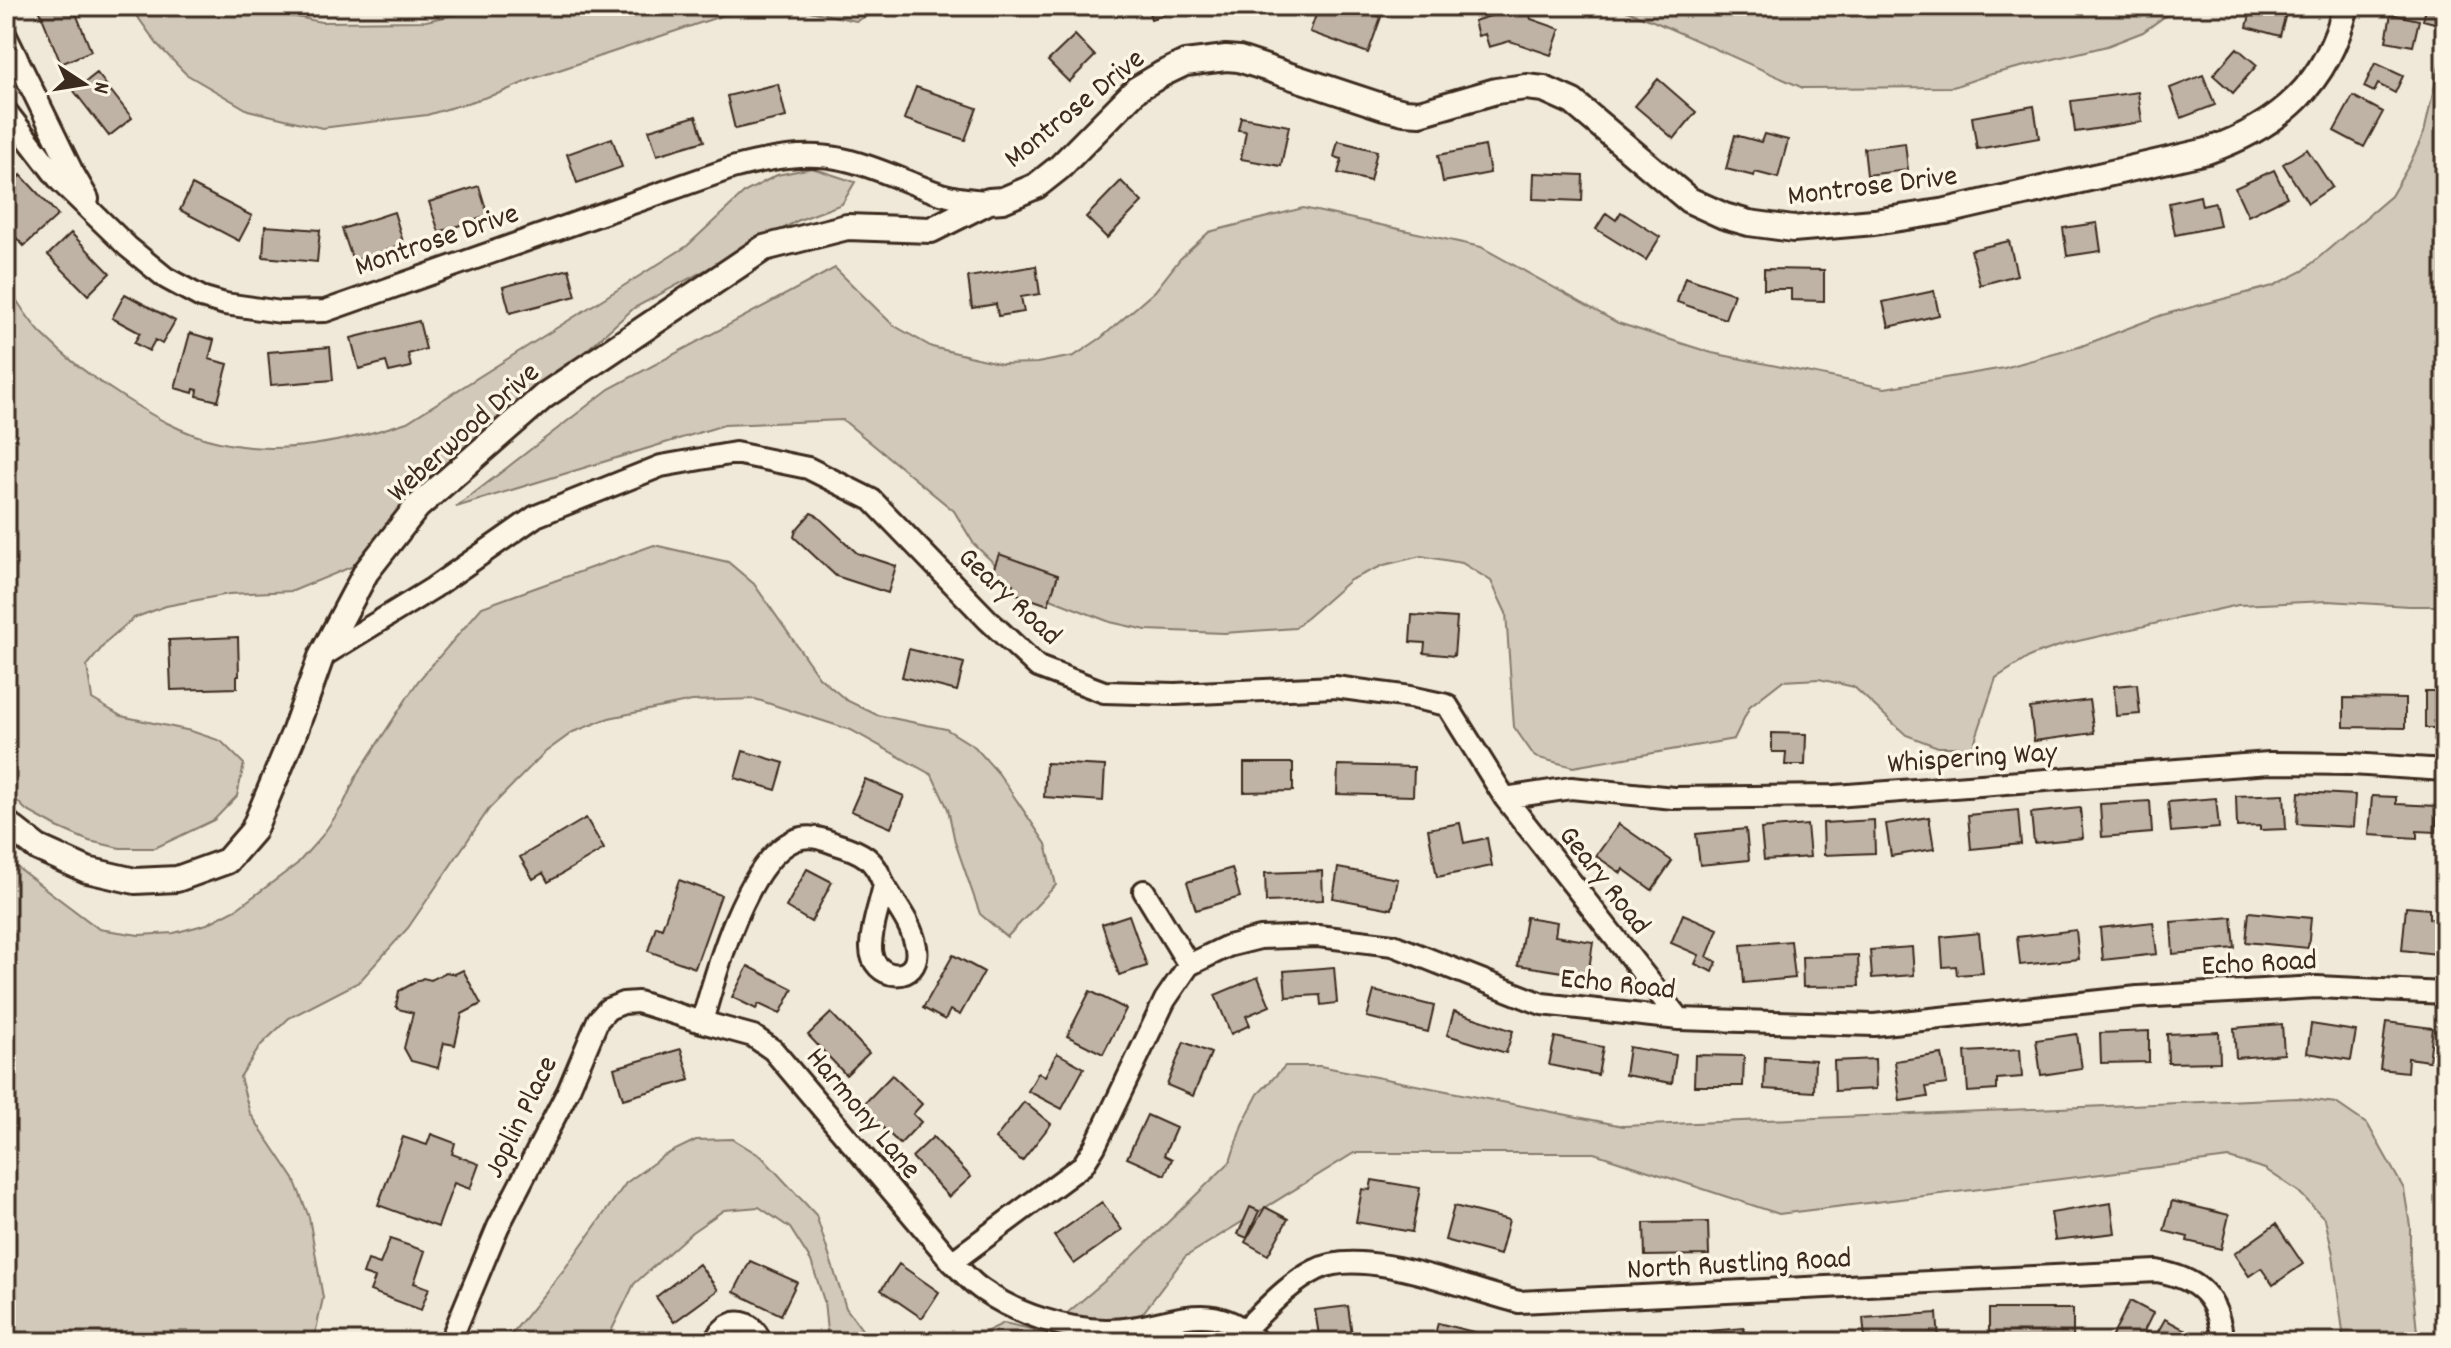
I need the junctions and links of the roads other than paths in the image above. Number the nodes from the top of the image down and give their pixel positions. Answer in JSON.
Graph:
{"nodes":[{"id":1,"x":2346,"y":6,"type":"edge"},
{"id":2,"x":6,"y":36,"type":"edge"},
{"id":3,"x":6,"y":111,"type":"edge"},
{"id":4,"x":989,"y":201,"type":"junction"},
{"id":5,"x":101,"y":220,"type":"junction"},
{"id":6,"x":321,"y":657,"type":"junction"},
{"id":7,"x":2445,"y":770,"type":"edge"},
{"id":8,"x":1505,"y":798,"type":"junction"},
{"id":9,"x":6,"y":823,"type":"edge"},
{"id":10,"x":884,"y":885,"type":"dead end"},
{"id":11,"x":1144,"y":891,"type":"dead end"},
{"id":12,"x":1189,"y":965,"type":"junction"},
{"id":13,"x":2445,"y":993,"type":"edge"},
{"id":14,"x":1679,"y":1019,"type":"junction"},
{"id":15,"x":702,"y":1022,"type":"junction"},
{"id":16,"x":952,"y":1262,"type":"junction"},
{"id":17,"x":1251,"y":1336,"type":"edge"},
{"id":18,"x":450,"y":1342,"type":"edge"},
{"id":19,"x":714,"y":1342,"type":"edge"},
{"id":20,"x":761,"y":1342,"type":"edge"},
{"id":21,"x":2223,"y":1342,"type":"edge"}],
"edges":[{"from":1,"to":4,"type":"street","name":"Montrose Drive"},
{"from":2,"to":5,"type":"street"},
{"from":3,"to":5,"type":"street","name":"Montrose Drive"},
{"from":4,"to":5,"type":"street","name":"Montrose Drive"},
{"from":4,"to":6,"type":"street","name":"Weberwood Drive"},
{"from":6,"to":8,"type":"street","name":"Geary Road"},
{"from":6,"to":9,"type":"street","name":"Weberwood Drive"},
{"from":7,"to":8,"type":"street","name":"Whispering Way"},
{"from":8,"to":14,"type":"street","name":"Geary Road"},
{"from":10,"to":15,"type":"street"},
{"from":11,"to":12,"type":"street"},
{"from":12,"to":14,"type":"street","name":"Echo Road"},
{"from":12,"to":16,"type":"street","name":"Echo Road"},
{"from":13,"to":14,"type":"street","name":"Echo Road"},
{"from":15,"to":16,"type":"street","name":"Harmony Lane"},
{"from":15,"to":18,"type":"street","name":"Joplin Place"},
{"from":16,"to":17,"type":"street","name":"Harmony Lane"},
{"from":17,"to":21,"type":"street","name":"North Rustling Road"},
{"from":19,"to":20,"type":"street"}]}
